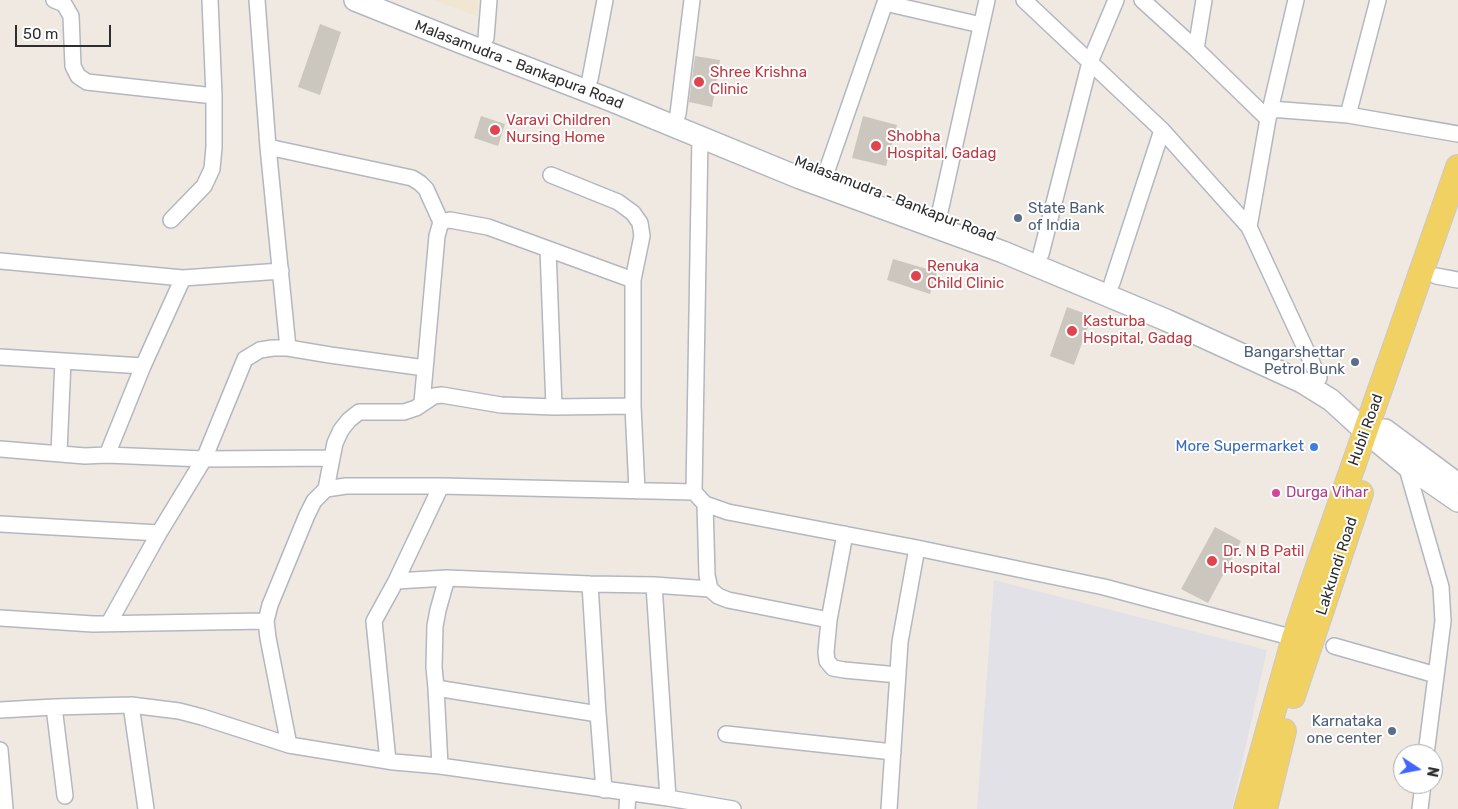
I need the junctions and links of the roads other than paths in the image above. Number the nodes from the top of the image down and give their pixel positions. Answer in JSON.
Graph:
{"nodes":[{"id":1,"x":54,"y":0,"type":"edge"},
{"id":2,"x":210,"y":0,"type":"edge"},
{"id":3,"x":257,"y":0,"type":"edge"},
{"id":4,"x":356,"y":0,"type":"edge"},
{"id":5,"x":390,"y":0,"type":"edge"},
{"id":6,"x":489,"y":0,"type":"edge"},
{"id":7,"x":605,"y":0,"type":"edge"},
{"id":8,"x":692,"y":0,"type":"edge"},
{"id":9,"x":987,"y":0,"type":"edge"},
{"id":10,"x":1024,"y":0,"type":"edge"},
{"id":11,"x":1116,"y":0,"type":"edge"},
{"id":12,"x":1142,"y":0,"type":"edge"},
{"id":13,"x":1204,"y":0,"type":"edge"},
{"id":14,"x":1378,"y":0,"type":"edge"},
{"id":15,"x":886,"y":1,"type":"edge"},
{"id":16,"x":1293,"y":4,"type":"edge"},
{"id":17,"x":981,"y":25,"type":"junction"},
{"id":18,"x":486,"y":38,"type":"junction"},
{"id":19,"x":1196,"y":49,"type":"junction"},
{"id":20,"x":1090,"y":62,"type":"junction"},
{"id":21,"x":590,"y":79,"type":"junction"},
{"id":22,"x":214,"y":96,"type":"junction"},
{"id":23,"x":678,"y":114,"type":"junction"},
{"id":24,"x":1269,"y":114,"type":"junction"},
{"id":25,"x":1348,"y":115,"type":"junction"},
{"id":26,"x":1162,"y":130,"type":"junction"},
{"id":27,"x":1458,"y":134,"type":"edge"},
{"id":28,"x":700,"y":136,"type":"junction"},
{"id":29,"x":268,"y":147,"type":"junction"},
{"id":30,"x":1458,"y":167,"type":"edge"},
{"id":31,"x":826,"y":174,"type":"junction"},
{"id":32,"x":551,"y":175,"type":"dead end"},
{"id":33,"x":1458,"y":212,"type":"edge"},
{"id":34,"x":939,"y":216,"type":"junction"},
{"id":35,"x":171,"y":220,"type":"dead end"},
{"id":36,"x":441,"y":222,"type":"junction"},
{"id":37,"x":1249,"y":227,"type":"junction"},
{"id":38,"x":548,"y":249,"type":"junction"},
{"id":39,"x":1042,"y":254,"type":"junction"},
{"id":40,"x":0,"y":261,"type":"edge"},
{"id":41,"x":281,"y":271,"type":"junction"},
{"id":42,"x":183,"y":278,"type":"junction"},
{"id":43,"x":1447,"y":278,"type":"edge"},
{"id":44,"x":632,"y":280,"type":"junction"},
{"id":45,"x":1112,"y":283,"type":"junction"},
{"id":46,"x":288,"y":348,"type":"junction"},
{"id":47,"x":0,"y":357,"type":"edge"},
{"id":48,"x":63,"y":361,"type":"junction"},
{"id":49,"x":143,"y":366,"type":"junction"},
{"id":50,"x":425,"y":368,"type":"junction"},
{"id":51,"x":1319,"y":378,"type":"junction"},
{"id":52,"x":422,"y":403,"type":"junction"},
{"id":53,"x":633,"y":406,"type":"junction"},
{"id":54,"x":554,"y":407,"type":"junction"},
{"id":55,"x":1374,"y":430,"type":"junction"},
{"id":56,"x":0,"y":449,"type":"edge"},
{"id":57,"x":59,"y":453,"type":"junction"},
{"id":58,"x":107,"y":455,"type":"junction"},
{"id":59,"x":332,"y":458,"type":"junction"},
{"id":60,"x":204,"y":459,"type":"junction"},
{"id":61,"x":1406,"y":465,"type":"junction"},
{"id":62,"x":1458,"y":484,"type":"edge"},
{"id":63,"x":441,"y":486,"type":"junction"},
{"id":64,"x":326,"y":489,"type":"junction"},
{"id":65,"x":637,"y":491,"type":"junction"},
{"id":66,"x":694,"y":492,"type":"junction"},
{"id":67,"x":1458,"y":501,"type":"edge"},
{"id":68,"x":705,"y":504,"type":"junction"},
{"id":69,"x":0,"y":524,"type":"edge"},
{"id":70,"x":159,"y":533,"type":"junction"},
{"id":71,"x":845,"y":534,"type":"junction"},
{"id":72,"x":917,"y":548,"type":"junction"},
{"id":73,"x":447,"y":578,"type":"junction"},
{"id":74,"x":396,"y":581,"type":"junction"},
{"id":75,"x":590,"y":584,"type":"junction"},
{"id":76,"x":654,"y":585,"type":"junction"},
{"id":77,"x":710,"y":589,"type":"junction"},
{"id":78,"x":0,"y":618,"type":"edge"},
{"id":79,"x":829,"y":620,"type":"junction"},
{"id":80,"x":266,"y":621,"type":"junction"},
{"id":81,"x":109,"y":623,"type":"junction"},
{"id":82,"x":1294,"y":638,"type":"junction"},
{"id":83,"x":1334,"y":646,"type":"dead end"},
{"id":84,"x":1436,"y":675,"type":"junction"},
{"id":85,"x":898,"y":676,"type":"junction"},
{"id":86,"x":436,"y":688,"type":"junction"},
{"id":87,"x":131,"y":705,"type":"junction"},
{"id":88,"x":54,"y":706,"type":"junction"},
{"id":89,"x":0,"y":710,"type":"edge"},
{"id":90,"x":598,"y":713,"type":"junction"},
{"id":91,"x":726,"y":734,"type":"dead end"},
{"id":92,"x":1427,"y":744,"type":"edge"},
{"id":93,"x":289,"y":745,"type":"junction"},
{"id":94,"x":0,"y":750,"type":"edge"},
{"id":95,"x":893,"y":752,"type":"junction"},
{"id":96,"x":388,"y":762,"type":"junction"},
{"id":97,"x":440,"y":766,"type":"junction"},
{"id":98,"x":604,"y":790,"type":"junction"},
{"id":99,"x":628,"y":793,"type":"junction"},
{"id":100,"x":1422,"y":794,"type":"edge"},
{"id":101,"x":65,"y":796,"type":"dead end"},
{"id":102,"x":668,"y":798,"type":"junction"},
{"id":103,"x":5,"y":809,"type":"edge"},
{"id":104,"x":146,"y":809,"type":"edge"},
{"id":105,"x":627,"y":809,"type":"edge"},
{"id":106,"x":733,"y":809,"type":"edge"},
{"id":107,"x":890,"y":809,"type":"edge"},
{"id":108,"x":1246,"y":809,"type":"edge"},
{"id":109,"x":1265,"y":809,"type":"edge"},
{"id":110,"x":1420,"y":809,"type":"edge"}],
"edges":[{"from":1,"to":22,"type":"street"},
{"from":2,"to":22,"type":"street"},
{"from":3,"to":29,"type":"street"},
{"from":4,"to":28,"type":"main road","name":"Malasamudra - Bankapura Road"},
{"from":5,"to":18,"type":"main road","name":"Malasamudra - Bankapur Road"},
{"from":6,"to":18,"type":"street"},
{"from":7,"to":21,"type":"street"},
{"from":8,"to":23,"type":"street"},
{"from":9,"to":17,"type":"street"},
{"from":10,"to":20,"type":"street"},
{"from":11,"to":20,"type":"street"},
{"from":12,"to":19,"type":"street"},
{"from":13,"to":19,"type":"street"},
{"from":14,"to":25,"type":"street"},
{"from":15,"to":17,"type":"street"},
{"from":15,"to":31,"type":"street"},
{"from":16,"to":24,"type":"street"},
{"from":17,"to":34,"type":"street"},
{"from":18,"to":21,"type":"main road","name":"Malasamudra - Bankapur Road"},
{"from":19,"to":24,"type":"street"},
{"from":20,"to":26,"type":"street"},
{"from":20,"to":39,"type":"street"},
{"from":21,"to":23,"type":"main road","name":"Malasamudra - Bankapur Road"},
{"from":22,"to":35,"type":"street"},
{"from":23,"to":31,"type":"main road","name":"Malasamudra - Bankapur Road"},
{"from":24,"to":25,"type":"street"},
{"from":24,"to":37,"type":"street"},
{"from":25,"to":27,"type":"street"},
{"from":26,"to":37,"type":"street"},
{"from":26,"to":45,"type":"street"},
{"from":28,"to":55,"type":"main road","name":"Malasamudra - Bankapura Road"},
{"from":28,"to":66,"type":"street"},
{"from":29,"to":36,"type":"street"},
{"from":29,"to":41,"type":"street"},
{"from":30,"to":55,"type":"main road","name":"Hubli Road"},
{"from":31,"to":34,"type":"main road","name":"Malasamudra - Bankapur Road"},
{"from":32,"to":44,"type":"street"},
{"from":33,"to":43,"type":"main road","name":"Lakkundi Road"},
{"from":34,"to":39,"type":"main road","name":"Malasamudra - Bankapur Road"},
{"from":36,"to":38,"type":"street"},
{"from":36,"to":50,"type":"street"},
{"from":37,"to":51,"type":"street"},
{"from":38,"to":44,"type":"street"},
{"from":38,"to":54,"type":"street"},
{"from":39,"to":45,"type":"main road","name":"Malasamudra - Bankapur Road"},
{"from":40,"to":42,"type":"street"},
{"from":41,"to":42,"type":"street"},
{"from":41,"to":46,"type":"street"},
{"from":42,"to":49,"type":"street"},
{"from":43,"to":55,"type":"main road","name":"Lakkundi Road"},
{"from":44,"to":53,"type":"street"},
{"from":45,"to":51,"type":"main road","name":"Malasamudra - Bankapur Road"},
{"from":46,"to":50,"type":"street"},
{"from":46,"to":60,"type":"street"},
{"from":47,"to":48,"type":"street"},
{"from":48,"to":49,"type":"street"},
{"from":48,"to":57,"type":"street"},
{"from":49,"to":58,"type":"street"},
{"from":50,"to":52,"type":"street"},
{"from":51,"to":55,"type":"main road","name":"Malasamudra - Bankapur Road"},
{"from":52,"to":54,"type":"street"},
{"from":52,"to":59,"type":"street"},
{"from":53,"to":54,"type":"street"},
{"from":53,"to":65,"type":"street"},
{"from":55,"to":61,"type":"main road"},
{"from":55,"to":62,"type":"main road"},
{"from":55,"to":82,"type":"main road","name":"Hubli Road"},
{"from":55,"to":109,"type":"main road","name":"Lakkundi Road"},
{"from":56,"to":57,"type":"street"},
{"from":57,"to":58,"type":"street"},
{"from":58,"to":60,"type":"street"},
{"from":59,"to":60,"type":"street"},
{"from":59,"to":64,"type":"street"},
{"from":60,"to":70,"type":"street"},
{"from":61,"to":67,"type":"main road"},
{"from":61,"to":84,"type":"street"},
{"from":63,"to":64,"type":"street"},
{"from":63,"to":65,"type":"street"},
{"from":63,"to":74,"type":"street"},
{"from":64,"to":80,"type":"street"},
{"from":65,"to":66,"type":"street"},
{"from":66,"to":68,"type":"street"},
{"from":68,"to":71,"type":"street"},
{"from":68,"to":77,"type":"street"},
{"from":69,"to":70,"type":"street"},
{"from":70,"to":81,"type":"street"},
{"from":71,"to":72,"type":"street"},
{"from":71,"to":79,"type":"street"},
{"from":72,"to":82,"type":"street"},
{"from":72,"to":85,"type":"street"},
{"from":73,"to":74,"type":"street"},
{"from":73,"to":75,"type":"street"},
{"from":73,"to":86,"type":"street"},
{"from":74,"to":96,"type":"street"},
{"from":75,"to":76,"type":"street"},
{"from":75,"to":90,"type":"street"},
{"from":76,"to":77,"type":"street"},
{"from":76,"to":102,"type":"street"},
{"from":77,"to":79,"type":"street"},
{"from":78,"to":81,"type":"street"},
{"from":79,"to":85,"type":"street"},
{"from":80,"to":81,"type":"street"},
{"from":80,"to":93,"type":"street"},
{"from":82,"to":108,"type":"main road","name":"Hubli Road"},
{"from":83,"to":84,"type":"street"},
{"from":84,"to":92,"type":"street"},
{"from":85,"to":95,"type":"street"},
{"from":86,"to":90,"type":"street"},
{"from":86,"to":97,"type":"street"},
{"from":87,"to":88,"type":"street"},
{"from":87,"to":93,"type":"street"},
{"from":87,"to":104,"type":"street"},
{"from":88,"to":89,"type":"street"},
{"from":88,"to":101,"type":"street"},
{"from":90,"to":98,"type":"street"},
{"from":91,"to":95,"type":"street"},
{"from":93,"to":96,"type":"street"},
{"from":94,"to":103,"type":"street"},
{"from":95,"to":107,"type":"street"},
{"from":96,"to":97,"type":"street"},
{"from":97,"to":98,"type":"street"},
{"from":98,"to":99,"type":"street"},
{"from":99,"to":102,"type":"street"},
{"from":99,"to":105,"type":"street"},
{"from":100,"to":110,"type":"street"},
{"from":102,"to":106,"type":"street"}]}
